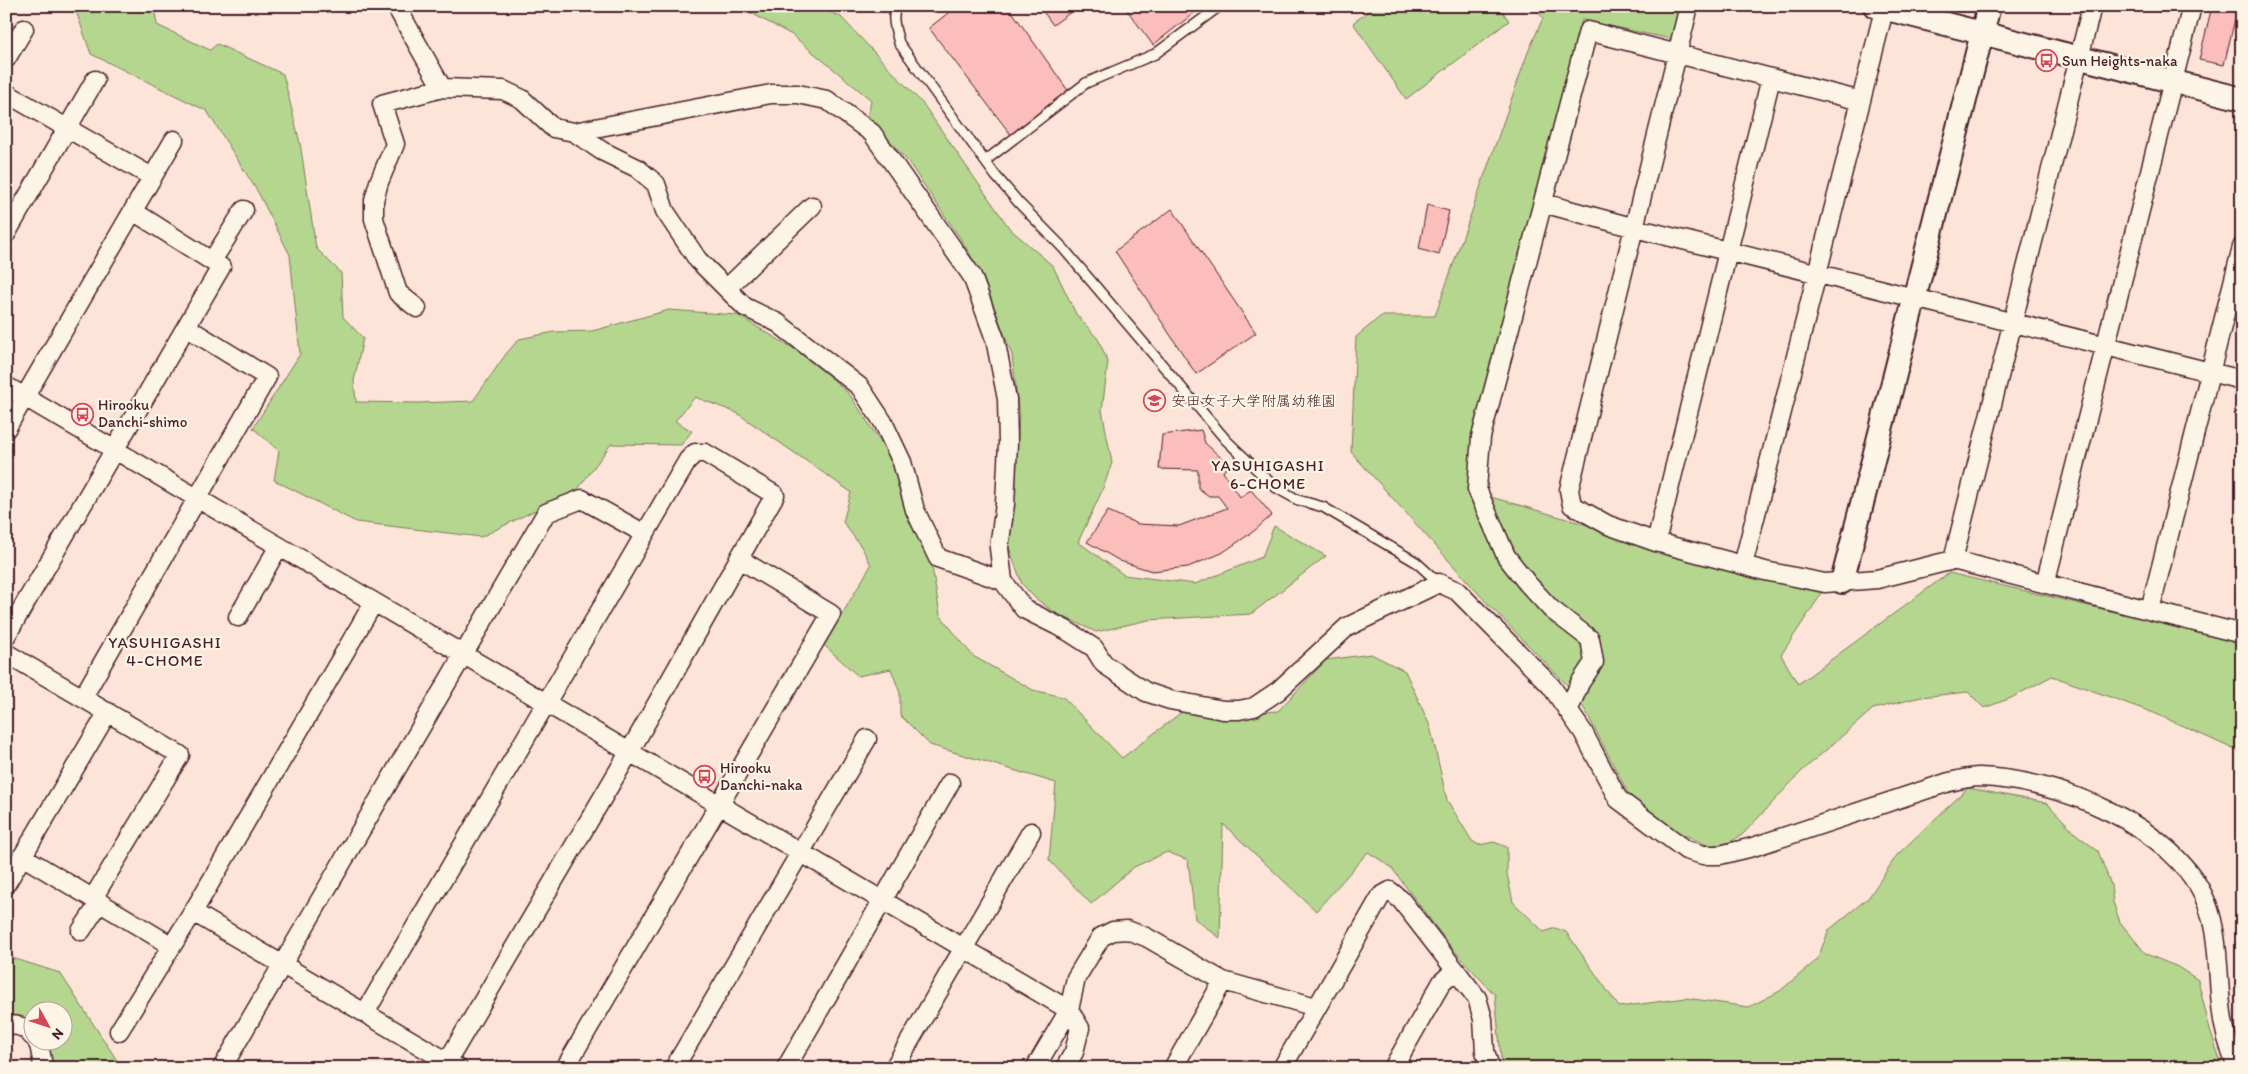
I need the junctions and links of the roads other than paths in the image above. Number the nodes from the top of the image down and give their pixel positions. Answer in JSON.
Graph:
{"nodes":[{"id":1,"x":396,"y":6,"type":"edge"},
{"id":2,"x":896,"y":6,"type":"edge"},
{"id":3,"x":1220,"y":6,"type":"edge"},
{"id":4,"x":1689,"y":6,"type":"edge"},
{"id":5,"x":1989,"y":6,"type":"edge"},
{"id":6,"x":2092,"y":6,"type":"edge"},
{"id":7,"x":2192,"y":6,"type":"edge"},
{"id":8,"x":1882,"y":7,"type":"edge"},
{"id":9,"x":24,"y":29,"type":"dead end"},
{"id":10,"x":1982,"y":33,"type":"junction"},
{"id":11,"x":1678,"y":54,"type":"junction"},
{"id":12,"x":2079,"y":58,"type":"junction"},
{"id":13,"x":6,"y":59,"type":"edge"},
{"id":14,"x":1771,"y":78,"type":"junction"},
{"id":15,"x":95,"y":80,"type":"dead end"},
{"id":16,"x":2173,"y":82,"type":"junction"},
{"id":17,"x":442,"y":88,"type":"junction"},
{"id":18,"x":6,"y":93,"type":"edge"},
{"id":19,"x":2242,"y":99,"type":"edge"},
{"id":20,"x":1861,"y":101,"type":"junction"},
{"id":21,"x":68,"y":128,"type":"junction"},
{"id":22,"x":574,"y":132,"type":"junction"},
{"id":23,"x":174,"y":140,"type":"dead end"},
{"id":24,"x":985,"y":161,"type":"junction"},
{"id":25,"x":152,"y":177,"type":"junction"},
{"id":26,"x":1543,"y":203,"type":"junction"},
{"id":27,"x":812,"y":206,"type":"dead end"},
{"id":28,"x":244,"y":210,"type":"dead end"},
{"id":29,"x":133,"y":211,"type":"junction"},
{"id":30,"x":1635,"y":228,"type":"junction"},
{"id":31,"x":6,"y":234,"type":"edge"},
{"id":32,"x":2242,"y":247,"type":"edge"},
{"id":33,"x":1728,"y":252,"type":"junction"},
{"id":34,"x":212,"y":261,"type":"junction"},
{"id":35,"x":1817,"y":274,"type":"junction"},
{"id":36,"x":727,"y":288,"type":"junction"},
{"id":37,"x":1916,"y":299,"type":"junction"},
{"id":38,"x":417,"y":308,"type":"dead end"},
{"id":39,"x":2012,"y":323,"type":"junction"},
{"id":40,"x":186,"y":327,"type":"junction"},
{"id":41,"x":2106,"y":346,"type":"junction"},
{"id":42,"x":2210,"y":372,"type":"junction"},
{"id":43,"x":2242,"y":380,"type":"edge"},
{"id":44,"x":6,"y":386,"type":"edge"},
{"id":45,"x":25,"y":397,"type":"junction"},
{"id":46,"x":6,"y":429,"type":"edge"},
{"id":47,"x":115,"y":450,"type":"junction"},
{"id":48,"x":196,"y":497,"type":"junction"},
{"id":49,"x":646,"y":534,"type":"junction"},
{"id":50,"x":1656,"y":542,"type":"junction"},
{"id":51,"x":279,"y":546,"type":"junction"},
{"id":52,"x":739,"y":559,"type":"junction"},
{"id":53,"x":1953,"y":560,"type":"junction"},
{"id":54,"x":1743,"y":565,"type":"junction"},
{"id":55,"x":1003,"y":581,"type":"junction"},
{"id":56,"x":1842,"y":582,"type":"junction"},
{"id":57,"x":1439,"y":583,"type":"junction"},
{"id":58,"x":2045,"y":584,"type":"junction"},
{"id":59,"x":374,"y":602,"type":"junction"},
{"id":60,"x":2150,"y":610,"type":"junction"},
{"id":61,"x":238,"y":617,"type":"dead end"},
{"id":62,"x":2242,"y":634,"type":"edge"},
{"id":63,"x":6,"y":636,"type":"edge"},
{"id":64,"x":6,"y":653,"type":"edge"},
{"id":65,"x":464,"y":655,"type":"junction"},
{"id":66,"x":83,"y":697,"type":"junction"},
{"id":67,"x":547,"y":703,"type":"junction"},
{"id":68,"x":1568,"y":711,"type":"junction"},
{"id":69,"x":108,"y":712,"type":"junction"},
{"id":70,"x":867,"y":739,"type":"dead end"},
{"id":71,"x":630,"y":751,"type":"junction"},
{"id":72,"x":950,"y":783,"type":"dead end"},
{"id":73,"x":718,"y":803,"type":"junction"},
{"id":74,"x":1031,"y":832,"type":"dead end"},
{"id":75,"x":801,"y":852,"type":"junction"},
{"id":76,"x":22,"y":856,"type":"junction"},
{"id":77,"x":6,"y":884,"type":"edge"},
{"id":78,"x":96,"y":900,"type":"junction"},
{"id":79,"x":884,"y":900,"type":"junction"},
{"id":80,"x":193,"y":912,"type":"junction"},
{"id":81,"x":81,"y":931,"type":"dead end"},
{"id":82,"x":172,"y":946,"type":"junction"},
{"id":83,"x":964,"y":948,"type":"junction"},
{"id":84,"x":283,"y":965,"type":"junction"},
{"id":85,"x":1454,"y":970,"type":"junction"},
{"id":86,"x":1223,"y":980,"type":"junction"},
{"id":87,"x":1316,"y":1007,"type":"junction"},
{"id":88,"x":1068,"y":1010,"type":"junction"},
{"id":89,"x":365,"y":1013,"type":"junction"},
{"id":90,"x":6,"y":1025,"type":"edge"},
{"id":91,"x":22,"y":1027,"type":"edge"},
{"id":92,"x":119,"y":1031,"type":"dead end"},
{"id":93,"x":40,"y":1052,"type":"edge"},
{"id":94,"x":453,"y":1065,"type":"edge"},
{"id":95,"x":44,"y":1068,"type":"edge"},
{"id":96,"x":222,"y":1068,"type":"edge"},
{"id":97,"x":565,"y":1068,"type":"edge"},
{"id":98,"x":674,"y":1068,"type":"edge"},
{"id":99,"x":786,"y":1068,"type":"edge"},
{"id":100,"x":894,"y":1068,"type":"edge"},
{"id":101,"x":1035,"y":1068,"type":"edge"},
{"id":102,"x":1064,"y":1068,"type":"edge"},
{"id":103,"x":1172,"y":1068,"type":"edge"},
{"id":104,"x":1282,"y":1068,"type":"edge"},
{"id":105,"x":1393,"y":1068,"type":"edge"},
{"id":106,"x":1490,"y":1068,"type":"edge"},
{"id":107,"x":2237,"y":1068,"type":"edge"}],
"edges":[{"from":1,"to":17,"type":"street"},
{"from":2,"to":24,"type":"lane"},
{"from":3,"to":24,"type":"lane"},
{"from":4,"to":11,"type":"street"},
{"from":5,"to":10,"type":"street"},
{"from":6,"to":12,"type":"street"},
{"from":7,"to":16,"type":"street"},
{"from":8,"to":10,"type":"street"},
{"from":8,"to":20,"type":"street"},
{"from":9,"to":13,"type":"street"},
{"from":10,"to":12,"type":"street"},
{"from":10,"to":37,"type":"street"},
{"from":11,"to":14,"type":"street"},
{"from":11,"to":26,"type":"street"},
{"from":11,"to":30,"type":"street"},
{"from":12,"to":16,"type":"street"},
{"from":12,"to":39,"type":"street"},
{"from":14,"to":20,"type":"street"},
{"from":14,"to":33,"type":"street"},
{"from":15,"to":21,"type":"street"},
{"from":16,"to":19,"type":"street"},
{"from":16,"to":41,"type":"street"},
{"from":17,"to":22,"type":"street"},
{"from":17,"to":38,"type":"street"},
{"from":18,"to":21,"type":"street"},
{"from":20,"to":35,"type":"street"},
{"from":21,"to":25,"type":"street"},
{"from":21,"to":31,"type":"street"},
{"from":22,"to":36,"type":"street"},
{"from":22,"to":55,"type":"street"},
{"from":23,"to":25,"type":"street"},
{"from":24,"to":57,"type":"lane"},
{"from":25,"to":29,"type":"street"},
{"from":26,"to":30,"type":"street"},
{"from":26,"to":68,"type":"street"},
{"from":27,"to":36,"type":"street"},
{"from":28,"to":34,"type":"street"},
{"from":29,"to":34,"type":"street"},
{"from":29,"to":45,"type":"street"},
{"from":30,"to":33,"type":"street"},
{"from":30,"to":50,"type":"street"},
{"from":32,"to":42,"type":"street"},
{"from":33,"to":35,"type":"street"},
{"from":33,"to":50,"type":"street"},
{"from":34,"to":40,"type":"street"},
{"from":35,"to":37,"type":"street"},
{"from":35,"to":54,"type":"street"},
{"from":36,"to":55,"type":"street"},
{"from":37,"to":39,"type":"street"},
{"from":37,"to":56,"type":"street"},
{"from":39,"to":41,"type":"street"},
{"from":39,"to":53,"type":"street"},
{"from":40,"to":47,"type":"street"},
{"from":40,"to":48,"type":"street"},
{"from":41,"to":42,"type":"street"},
{"from":41,"to":58,"type":"street"},
{"from":42,"to":43,"type":"street"},
{"from":42,"to":60,"type":"street"},
{"from":44,"to":45,"type":"street"},
{"from":45,"to":46,"type":"street"},
{"from":45,"to":47,"type":"street"},
{"from":47,"to":48,"type":"street"},
{"from":47,"to":63,"type":"street"},
{"from":48,"to":51,"type":"street"},
{"from":48,"to":66,"type":"street"},
{"from":49,"to":52,"type":"street"},
{"from":49,"to":65,"type":"street"},
{"from":49,"to":67,"type":"street"},
{"from":50,"to":54,"type":"street"},
{"from":51,"to":59,"type":"street"},
{"from":51,"to":61,"type":"street"},
{"from":52,"to":71,"type":"street"},
{"from":52,"to":73,"type":"street"},
{"from":53,"to":56,"type":"street"},
{"from":53,"to":58,"type":"street"},
{"from":54,"to":56,"type":"street"},
{"from":55,"to":57,"type":"street"},
{"from":57,"to":68,"type":"street"},
{"from":58,"to":60,"type":"street"},
{"from":59,"to":65,"type":"street"},
{"from":59,"to":80,"type":"street"},
{"from":60,"to":62,"type":"street"},
{"from":64,"to":66,"type":"street"},
{"from":65,"to":67,"type":"street"},
{"from":65,"to":84,"type":"street"},
{"from":66,"to":69,"type":"street"},
{"from":67,"to":71,"type":"street"},
{"from":67,"to":89,"type":"street"},
{"from":68,"to":107,"type":"street"},
{"from":69,"to":76,"type":"street"},
{"from":69,"to":78,"type":"street"},
{"from":70,"to":75,"type":"street"},
{"from":71,"to":73,"type":"street"},
{"from":71,"to":94,"type":"street"},
{"from":72,"to":79,"type":"street"},
{"from":73,"to":75,"type":"street"},
{"from":73,"to":97,"type":"street"},
{"from":74,"to":83,"type":"street"},
{"from":75,"to":79,"type":"street"},
{"from":75,"to":98,"type":"street"},
{"from":76,"to":77,"type":"street"},
{"from":76,"to":78,"type":"street"},
{"from":78,"to":81,"type":"street"},
{"from":78,"to":82,"type":"street"},
{"from":79,"to":83,"type":"street"},
{"from":79,"to":99,"type":"street"},
{"from":80,"to":82,"type":"street"},
{"from":80,"to":84,"type":"street"},
{"from":82,"to":92,"type":"street"},
{"from":83,"to":88,"type":"street"},
{"from":83,"to":100,"type":"street"},
{"from":84,"to":89,"type":"street"},
{"from":84,"to":96,"type":"street"},
{"from":85,"to":87,"type":"street"},
{"from":85,"to":105,"type":"street"},
{"from":85,"to":106,"type":"street"},
{"from":86,"to":87,"type":"street"},
{"from":86,"to":88,"type":"street"},
{"from":86,"to":103,"type":"street"},
{"from":87,"to":104,"type":"street"},
{"from":88,"to":101,"type":"street"},
{"from":88,"to":102,"type":"street"},
{"from":89,"to":94,"type":"street"},
{"from":90,"to":91,"type":"street"},
{"from":93,"to":95,"type":"street"}]}
